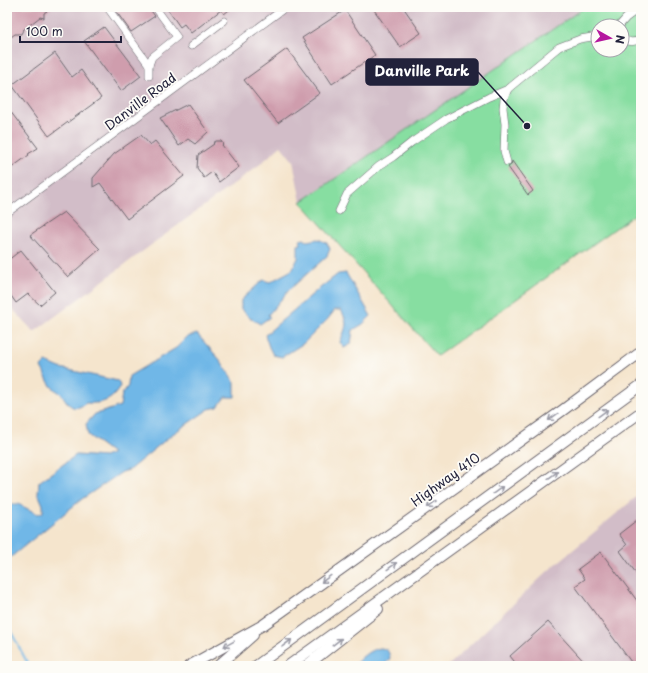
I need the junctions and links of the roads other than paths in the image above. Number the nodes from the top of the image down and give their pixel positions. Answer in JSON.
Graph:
{"nodes":[{"id":1,"x":107,"y":7,"type":"edge"},
{"id":2,"x":155,"y":7,"type":"edge"},
{"id":3,"x":286,"y":7,"type":"edge"},
{"id":4,"x":641,"y":7,"type":"edge"},
{"id":5,"x":626,"y":18,"type":"edge"},
{"id":6,"x":224,"y":21,"type":"dead end"},
{"id":7,"x":590,"y":37,"type":"edge"},
{"id":8,"x":641,"y":40,"type":"edge"},
{"id":9,"x":630,"y":42,"type":"edge"},
{"id":10,"x":191,"y":46,"type":"dead end"},
{"id":11,"x":149,"y":65,"type":"junction"},
{"id":12,"x":149,"y":76,"type":"dead end"},
{"id":13,"x":508,"y":89,"type":"junction"},
{"id":14,"x":507,"y":162,"type":"dead end"},
{"id":15,"x":339,"y":211,"type":"dead end"},
{"id":16,"x":7,"y":214,"type":"edge"},
{"id":17,"x":641,"y":352,"type":"edge"},
{"id":18,"x":641,"y":385,"type":"edge"},
{"id":19,"x":641,"y":412,"type":"edge"},
{"id":20,"x":488,"y":523,"type":"junction"},
{"id":21,"x":263,"y":625,"type":"junction"},
{"id":22,"x":189,"y":666,"type":"edge"},
{"id":23,"x":218,"y":666,"type":"edge"},
{"id":24,"x":256,"y":666,"type":"edge"},
{"id":25,"x":288,"y":666,"type":"edge"},
{"id":26,"x":306,"y":666,"type":"edge"}],
"edges":[{"from":1,"to":11,"type":"street"},
{"from":2,"to":11,"type":"street"},
{"from":3,"to":16,"type":"street","name":"Danville Road"},
{"from":4,"to":5,"type":"street"},
{"from":6,"to":10,"type":"street"},
{"from":7,"to":13,"type":"street"},
{"from":8,"to":9,"type":"street"},
{"from":11,"to":12,"type":"street"},
{"from":13,"to":14,"type":"street"},
{"from":13,"to":15,"type":"street"},
{"from":17,"to":21,"type":"highway","name":"Highway 410","one_way":true},
{"from":24,"to":18,"type":"highway","one_way":true},
{"from":20,"to":19,"type":"highway","one_way":true},
{"from":20,"to":25,"type":"highway"},
{"from":26,"to":20,"type":"highway","one_way":true},
{"from":21,"to":22,"type":"highway","one_way":true},
{"from":21,"to":23,"type":"highway"}]}
